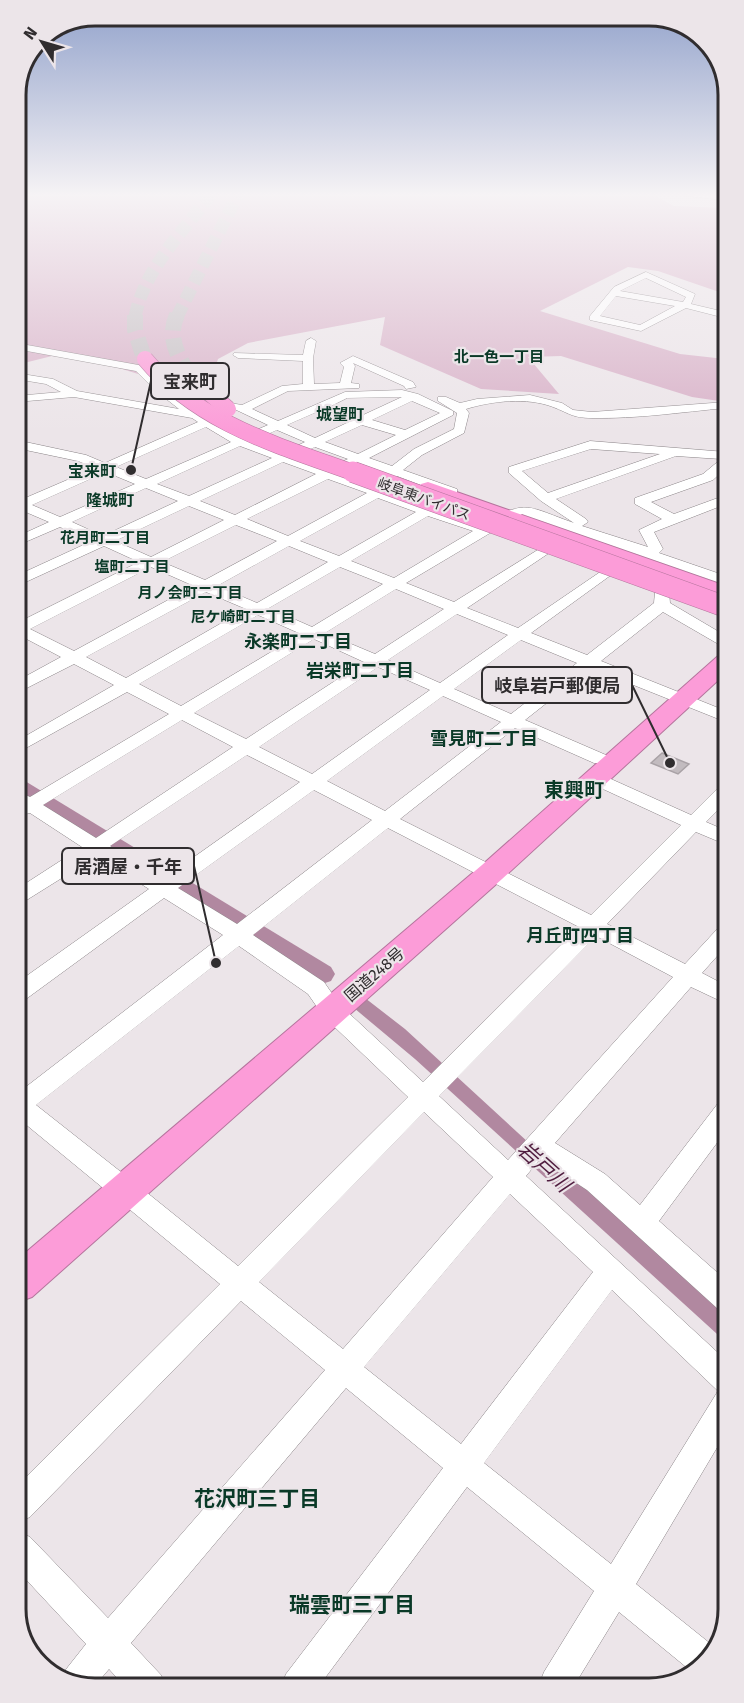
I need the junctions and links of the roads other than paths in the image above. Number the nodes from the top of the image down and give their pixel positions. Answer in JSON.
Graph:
{"nodes":[{"id":1,"x":665,"y":283,"type":"junction"},
{"id":2,"x":613,"y":293,"type":"junction"},
{"id":3,"x":643,"y":298,"type":"junction"},
{"id":4,"x":685,"y":305,"type":"junction"},
{"id":5,"x":696,"y":307,"type":"junction"},
{"id":6,"x":633,"y":308,"type":"dead end"},
{"id":7,"x":718,"y":314,"type":"edge"},
{"id":8,"x":678,"y":320,"type":"dead end"},
{"id":9,"x":311,"y":340,"type":"dead end"},
{"id":10,"x":26,"y":348,"type":"edge"},
{"id":11,"x":238,"y":355,"type":"dead end"},
{"id":12,"x":144,"y":357,"type":"tunnel mouth"},
{"id":13,"x":308,"y":358,"type":"junction"},
{"id":14,"x":195,"y":377,"type":"joint"},
{"id":15,"x":26,"y":378,"type":"edge"},
{"id":16,"x":345,"y":386,"type":"junction"},
{"id":17,"x":309,"y":387,"type":"junction"},
{"id":18,"x":412,"y":391,"type":"junction"},
{"id":19,"x":74,"y":394,"type":"junction"},
{"id":20,"x":223,"y":396,"type":"junction"},
{"id":21,"x":26,"y":398,"type":"edge"},
{"id":22,"x":177,"y":401,"type":"junction"},
{"id":23,"x":718,"y":406,"type":"edge"},
{"id":24,"x":318,"y":407,"type":"junction"},
{"id":25,"x":459,"y":407,"type":"junction"},
{"id":26,"x":244,"y":415,"type":"junction"},
{"id":27,"x":205,"y":418,"type":"junction"},
{"id":28,"x":363,"y":421,"type":"junction"},
{"id":29,"x":277,"y":425,"type":"junction"},
{"id":30,"x":405,"y":435,"type":"junction"},
{"id":31,"x":240,"y":442,"type":"junction"},
{"id":32,"x":316,"y":443,"type":"junction"},
{"id":33,"x":26,"y":446,"type":"edge"},
{"id":34,"x":675,"y":453,"type":"junction"},
{"id":35,"x":718,"y":456,"type":"edge"},
{"id":36,"x":279,"y":457,"type":"junction"},
{"id":37,"x":358,"y":458,"type":"junction"},
{"id":38,"x":106,"y":468,"type":"junction"},
{"id":39,"x":718,"y":468,"type":"edge"},
{"id":40,"x":326,"y":474,"type":"junction"},
{"id":41,"x":708,"y":477,"type":"junction"},
{"id":42,"x":718,"y":482,"type":"edge"},
{"id":43,"x":388,"y":483,"type":"junction"},
{"id":44,"x":147,"y":484,"type":"junction"},
{"id":45,"x":546,"y":498,"type":"junction"},
{"id":46,"x":188,"y":500,"type":"junction"},
{"id":47,"x":718,"y":502,"type":"edge"},
{"id":48,"x":26,"y":503,"type":"edge"},
{"id":49,"x":26,"y":509,"type":"edge"},
{"id":50,"x":428,"y":511,"type":"junction"},
{"id":51,"x":506,"y":516,"type":"junction"},
{"id":52,"x":235,"y":519,"type":"junction"},
{"id":53,"x":674,"y":520,"type":"junction"},
{"id":54,"x":60,"y":523,"type":"junction"},
{"id":55,"x":485,"y":529,"type":"junction"},
{"id":56,"x":26,"y":538,"type":"edge"},
{"id":57,"x":102,"y":541,"type":"junction"},
{"id":58,"x":289,"y":541,"type":"junction"},
{"id":59,"x":617,"y":544,"type":"junction"},
{"id":60,"x":544,"y":550,"type":"junction"},
{"id":61,"x":644,"y":553,"type":"junction"},
{"id":62,"x":150,"y":562,"type":"junction"},
{"id":63,"x":340,"y":562,"type":"junction"},
{"id":64,"x":606,"y":572,"type":"junction"},
{"id":65,"x":26,"y":577,"type":"edge"},
{"id":66,"x":394,"y":583,"type":"junction"},
{"id":67,"x":205,"y":586,"type":"junction"},
{"id":68,"x":718,"y":589,"type":"edge"},
{"id":69,"x":718,"y":590,"type":"edge"},
{"id":70,"x":718,"y":590,"type":"edge"},
{"id":71,"x":718,"y":590,"type":"edge"},
{"id":72,"x":662,"y":598,"type":"junction"},
{"id":73,"x":456,"y":608,"type":"junction"},
{"id":74,"x":258,"y":609,"type":"junction"},
{"id":75,"x":718,"y":612,"type":"edge"},
{"id":76,"x":26,"y":624,"type":"edge"},
{"id":77,"x":313,"y":633,"type":"junction"},
{"id":78,"x":26,"y":634,"type":"edge"},
{"id":79,"x":520,"y":634,"type":"junction"},
{"id":80,"x":718,"y":636,"type":"edge"},
{"id":81,"x":718,"y":656,"type":"edge"},
{"id":82,"x":73,"y":657,"type":"junction"},
{"id":83,"x":376,"y":661,"type":"junction"},
{"id":84,"x":588,"y":661,"type":"junction"},
{"id":85,"x":718,"y":667,"type":"edge"},
{"id":86,"x":26,"y":683,"type":"edge"},
{"id":87,"x":127,"y":685,"type":"junction"},
{"id":88,"x":442,"y":690,"type":"junction"},
{"id":89,"x":678,"y":697,"type":"junction"},
{"id":90,"x":181,"y":713,"type":"junction"},
{"id":91,"x":718,"y":714,"type":"edge"},
{"id":92,"x":512,"y":720,"type":"junction"},
{"id":93,"x":26,"y":743,"type":"edge"},
{"id":94,"x":247,"y":746,"type":"junction"},
{"id":95,"x":598,"y":769,"type":"junction"},
{"id":96,"x":314,"y":781,"type":"junction"},
{"id":97,"x":718,"y":799,"type":"edge"},
{"id":98,"x":26,"y":803,"type":"edge"},
{"id":99,"x":26,"y":807,"type":"edge"},
{"id":100,"x":387,"y":818,"type":"junction"},
{"id":101,"x":694,"y":824,"type":"junction"},
{"id":102,"x":718,"y":835,"type":"edge"},
{"id":103,"x":97,"y":846,"type":"junction"},
{"id":104,"x":485,"y":869,"type":"junction"},
{"id":105,"x":164,"y":888,"type":"junction"},
{"id":106,"x":26,"y":892,"type":"edge"},
{"id":107,"x":591,"y":924,"type":"junction"},
{"id":108,"x":238,"y":935,"type":"junction"},
{"id":109,"x":718,"y":941,"type":"edge"},
{"id":110,"x":688,"y":976,"type":"junction"},
{"id":111,"x":26,"y":987,"type":"edge"},
{"id":112,"x":718,"y":991,"type":"edge"},
{"id":113,"x":327,"y":1005,"type":"junction"},
{"id":114,"x":436,"y":1083,"type":"junction"},
{"id":115,"x":26,"y":1099,"type":"edge"},
{"id":116,"x":26,"y":1111,"type":"edge"},
{"id":117,"x":718,"y":1122,"type":"edge"},
{"id":118,"x":526,"y":1158,"type":"junction"},
{"id":119,"x":119,"y":1185,"type":"junction"},
{"id":120,"x":642,"y":1223,"type":"junction"},
{"id":121,"x":26,"y":1255,"type":"edge"},
{"id":122,"x":610,"y":1271,"type":"junction"},
{"id":123,"x":26,"y":1276,"type":"edge"},
{"id":124,"x":239,"y":1282,"type":"junction"},
{"id":125,"x":718,"y":1291,"type":"edge"},
{"id":126,"x":346,"y":1369,"type":"junction"},
{"id":127,"x":718,"y":1372,"type":"edge"},
{"id":128,"x":718,"y":1418,"type":"edge"},
{"id":129,"x":465,"y":1466,"type":"junction"},
{"id":130,"x":26,"y":1499,"type":"edge"},
{"id":131,"x":26,"y":1556,"type":"edge"},
{"id":132,"x":615,"y":1587,"type":"junction"},
{"id":133,"x":108,"y":1644,"type":"junction"},
{"id":134,"x":699,"y":1656,"type":"edge"},
{"id":135,"x":80,"y":1676,"type":"edge"},
{"id":136,"x":140,"y":1677,"type":"edge"},
{"id":137,"x":305,"y":1677,"type":"edge"},
{"id":138,"x":560,"y":1678,"type":"edge"}],
"edges":[{"from":1,"to":2,"type":"street"},
{"from":1,"to":3,"type":"street"},
{"from":1,"to":4,"type":"street"},
{"from":2,"to":3,"type":"street"},
{"from":2,"to":4,"type":"street"},
{"from":3,"to":4,"type":"street"},
{"from":3,"to":6,"type":"street"},
{"from":4,"to":5,"type":"street"},
{"from":5,"to":7,"type":"street"},
{"from":5,"to":8,"type":"street"},
{"from":9,"to":13,"type":"street"},
{"from":10,"to":22,"type":"street"},
{"from":11,"to":13,"type":"street"},
{"from":12,"to":27,"type":"highway","name":"岐阜東バイパス","bridge":true},
{"from":13,"to":17,"type":"street"},
{"from":14,"to":20,"type":"street"},
{"from":14,"to":26,"type":"highway","name":"岐阜東バイパス","bridge":true},
{"from":15,"to":19,"type":"street"},
{"from":16,"to":17,"type":"street"},
{"from":16,"to":18,"type":"street"},
{"from":16,"to":18,"type":"street"},
{"from":17,"to":26,"type":"street"},
{"from":18,"to":24,"type":"street"},
{"from":18,"to":25,"type":"street"},
{"from":18,"to":28,"type":"street"},
{"from":18,"to":30,"type":"street"},
{"from":19,"to":21,"type":"street"},
{"from":19,"to":27,"type":"street"},
{"from":20,"to":22,"type":"street"},
{"from":20,"to":26,"type":"street"},
{"from":22,"to":27,"type":"street"},
{"from":23,"to":25,"type":"street"},
{"from":24,"to":28,"type":"street"},
{"from":24,"to":29,"type":"street"},
{"from":25,"to":43,"type":"street"},
{"from":26,"to":29,"type":"street"},
{"from":26,"to":43,"type":"highway"},
{"from":26,"to":70,"type":"highway","name":"岐阜東バイパス","bridge":true},
{"from":27,"to":31,"type":"street"},
{"from":27,"to":38,"type":"street"},
{"from":27,"to":43,"type":"highway"},
{"from":27,"to":69,"type":"highway","name":"岐阜東バイパス","bridge":true},
{"from":28,"to":30,"type":"street"},
{"from":28,"to":32,"type":"street"},
{"from":29,"to":31,"type":"street"},
{"from":29,"to":32,"type":"street"},
{"from":30,"to":37,"type":"street"},
{"from":31,"to":36,"type":"street"},
{"from":31,"to":44,"type":"street"},
{"from":32,"to":36,"type":"street"},
{"from":32,"to":37,"type":"street"},
{"from":33,"to":38,"type":"street"},
{"from":34,"to":35,"type":"street"},
{"from":34,"to":45,"type":"street"},
{"from":34,"to":45,"type":"street"},
{"from":36,"to":40,"type":"street"},
{"from":36,"to":46,"type":"street"},
{"from":37,"to":40,"type":"street"},
{"from":37,"to":43,"type":"street"},
{"from":38,"to":44,"type":"street"},
{"from":38,"to":48,"type":"street"},
{"from":39,"to":41,"type":"street"},
{"from":40,"to":43,"type":"street"},
{"from":40,"to":52,"type":"street"},
{"from":41,"to":42,"type":"street"},
{"from":41,"to":53,"type":"street"},
{"from":43,"to":50,"type":"street"},
{"from":43,"to":51,"type":"highway"},
{"from":43,"to":55,"type":"highway"},
{"from":43,"to":58,"type":"street"},
{"from":44,"to":46,"type":"street"},
{"from":44,"to":54,"type":"street"},
{"from":45,"to":59,"type":"street"},
{"from":46,"to":52,"type":"street"},
{"from":46,"to":57,"type":"street"},
{"from":47,"to":53,"type":"street"},
{"from":49,"to":54,"type":"street"},
{"from":50,"to":55,"type":"street"},
{"from":50,"to":63,"type":"street"},
{"from":51,"to":55,"type":"street"},
{"from":51,"to":59,"type":"street"},
{"from":51,"to":71,"type":"highway"},
{"from":52,"to":58,"type":"street"},
{"from":52,"to":62,"type":"street"},
{"from":53,"to":61,"type":"street"},
{"from":54,"to":56,"type":"street"},
{"from":54,"to":57,"type":"street"},
{"from":55,"to":60,"type":"highway"},
{"from":55,"to":66,"type":"street"},
{"from":57,"to":62,"type":"street"},
{"from":57,"to":65,"type":"street"},
{"from":58,"to":63,"type":"street"},
{"from":58,"to":67,"type":"street"},
{"from":59,"to":61,"type":"street"},
{"from":60,"to":64,"type":"highway"},
{"from":60,"to":73,"type":"street"},
{"from":61,"to":68,"type":"street"},
{"from":62,"to":67,"type":"street"},
{"from":62,"to":76,"type":"street"},
{"from":63,"to":66,"type":"street"},
{"from":63,"to":74,"type":"street"},
{"from":64,"to":72,"type":"highway"},
{"from":64,"to":79,"type":"street"},
{"from":66,"to":73,"type":"street"},
{"from":66,"to":77,"type":"street"},
{"from":67,"to":74,"type":"street"},
{"from":67,"to":82,"type":"street"},
{"from":72,"to":75,"type":"highway"},
{"from":72,"to":80,"type":"street"},
{"from":72,"to":84,"type":"street"},
{"from":73,"to":79,"type":"street"},
{"from":73,"to":83,"type":"street"},
{"from":74,"to":77,"type":"street"},
{"from":74,"to":87,"type":"street"},
{"from":77,"to":83,"type":"street"},
{"from":77,"to":90,"type":"street"},
{"from":78,"to":82,"type":"street"},
{"from":79,"to":84,"type":"street"},
{"from":79,"to":88,"type":"street"},
{"from":81,"to":89,"type":"highway","name":"国道248号"},
{"from":82,"to":86,"type":"street"},
{"from":82,"to":87,"type":"street"},
{"from":83,"to":88,"type":"street"},
{"from":83,"to":94,"type":"street"},
{"from":84,"to":89,"type":"street"},
{"from":84,"to":92,"type":"street"},
{"from":85,"to":89,"type":"highway","name":"国道248号"},
{"from":87,"to":90,"type":"street"},
{"from":87,"to":93,"type":"street"},
{"from":88,"to":92,"type":"street"},
{"from":88,"to":96,"type":"street"},
{"from":89,"to":91,"type":"street"},
{"from":89,"to":95,"type":"highway","name":"国道248号"},
{"from":90,"to":94,"type":"street"},
{"from":90,"to":98,"type":"street"},
{"from":92,"to":95,"type":"street"},
{"from":92,"to":100,"type":"street"},
{"from":94,"to":96,"type":"street"},
{"from":94,"to":103,"type":"street"},
{"from":95,"to":101,"type":"street"},
{"from":95,"to":104,"type":"highway","name":"国道248号"},
{"from":96,"to":100,"type":"street"},
{"from":96,"to":105,"type":"street"},
{"from":97,"to":101,"type":"street"},
{"from":99,"to":103,"type":"street"},
{"from":100,"to":104,"type":"street"},
{"from":100,"to":108,"type":"street"},
{"from":101,"to":102,"type":"street"},
{"from":101,"to":107,"type":"street"},
{"from":103,"to":105,"type":"street"},
{"from":103,"to":106,"type":"street"},
{"from":104,"to":107,"type":"street"},
{"from":104,"to":113,"type":"highway","name":"国道248号"},
{"from":105,"to":108,"type":"street"},
{"from":105,"to":111,"type":"street"},
{"from":107,"to":110,"type":"street"},
{"from":107,"to":114,"type":"street"},
{"from":108,"to":113,"type":"street"},
{"from":108,"to":115,"type":"street"},
{"from":109,"to":110,"type":"street"},
{"from":110,"to":112,"type":"street"},
{"from":110,"to":118,"type":"street"},
{"from":113,"to":114,"type":"street"},
{"from":113,"to":119,"type":"highway","name":"国道248号"},
{"from":114,"to":118,"type":"street"},
{"from":114,"to":124,"type":"street"},
{"from":116,"to":119,"type":"street"},
{"from":117,"to":120,"type":"street"},
{"from":118,"to":120,"type":"street"},
{"from":118,"to":122,"type":"street"},
{"from":118,"to":126,"type":"street"},
{"from":119,"to":121,"type":"highway","name":"国道248号"},
{"from":119,"to":123,"type":"highway","name":"国道248号"},
{"from":119,"to":124,"type":"street"},
{"from":120,"to":125,"type":"street"},
{"from":122,"to":127,"type":"street"},
{"from":122,"to":129,"type":"street"},
{"from":124,"to":126,"type":"street"},
{"from":124,"to":130,"type":"street"},
{"from":126,"to":129,"type":"street"},
{"from":126,"to":133,"type":"street"},
{"from":128,"to":132,"type":"street"},
{"from":129,"to":132,"type":"street"},
{"from":129,"to":137,"type":"street"},
{"from":131,"to":133,"type":"street"},
{"from":132,"to":134,"type":"street"},
{"from":132,"to":138,"type":"street"},
{"from":133,"to":135,"type":"street"},
{"from":133,"to":136,"type":"street"}]}
